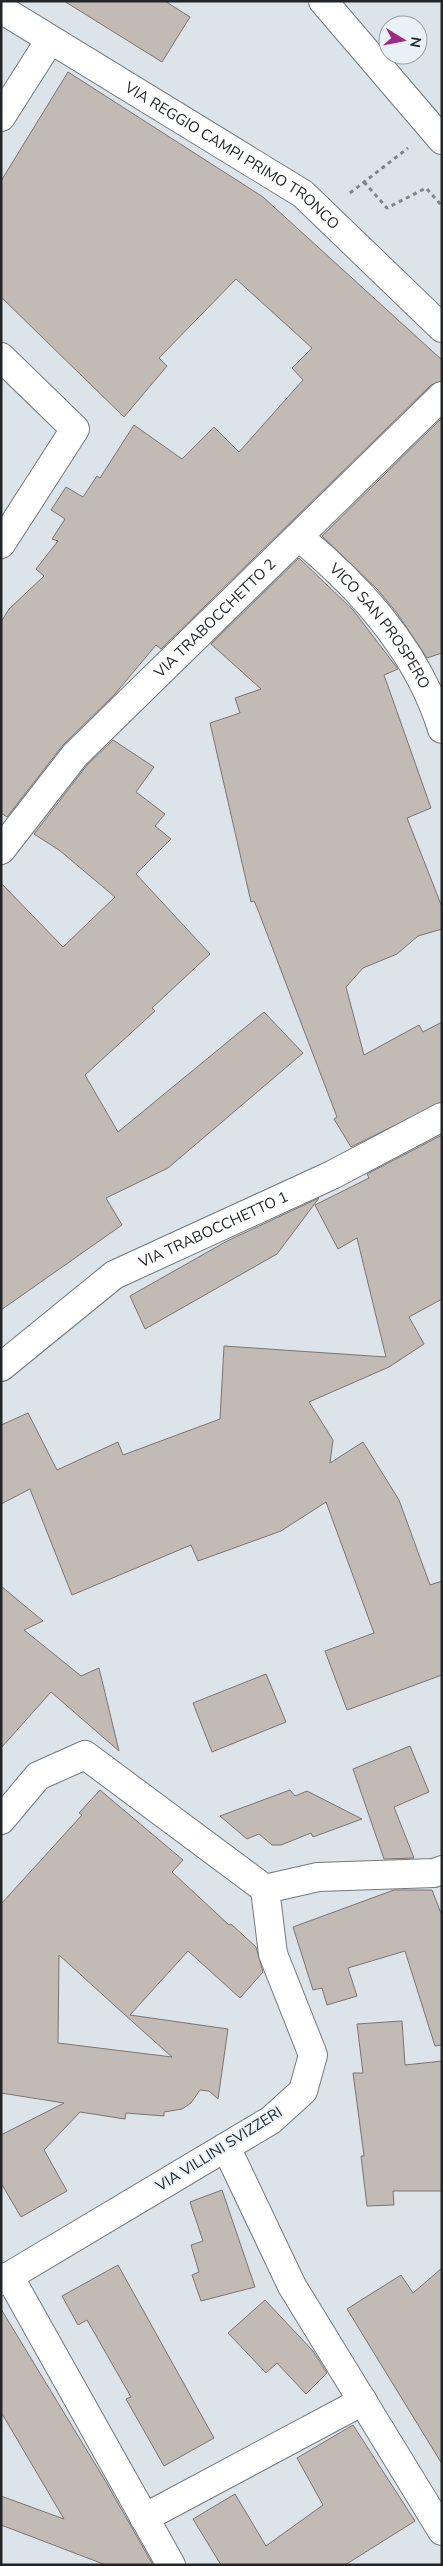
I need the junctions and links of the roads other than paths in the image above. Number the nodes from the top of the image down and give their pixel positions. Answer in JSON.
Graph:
{"nodes":[{"id":1,"x":323,"y":1,"type":"edge"},
{"id":2,"x":1,"y":9,"type":"edge"},
{"id":3,"x":50,"y":40,"type":"junction"},
{"id":4,"x":1,"y":117,"type":"edge"},
{"id":5,"x":437,"y":134,"type":"edge"},
{"id":6,"x":442,"y":328,"type":"edge"},
{"id":7,"x":1,"y":357,"type":"edge"},
{"id":8,"x":442,"y":396,"type":"edge"},
{"id":9,"x":299,"y":537,"type":"junction"},
{"id":10,"x":1,"y":544,"type":"edge"},
{"id":11,"x":442,"y":728,"type":"edge"},
{"id":12,"x":1,"y":850,"type":"edge"},
{"id":13,"x":442,"y":1117,"type":"edge"},
{"id":14,"x":1,"y":1367,"type":"edge"},
{"id":15,"x":1,"y":1820,"type":"edge"},
{"id":16,"x":442,"y":1870,"type":"edge"},
{"id":17,"x":265,"y":1889,"type":"junction"},
{"id":18,"x":226,"y":2147,"type":"junction"},
{"id":19,"x":5,"y":2278,"type":"edge"},
{"id":20,"x":363,"y":2401,"type":"junction"},
{"id":21,"x":144,"y":2518,"type":"junction"},
{"id":22,"x":442,"y":2531,"type":"edge"},
{"id":23,"x":171,"y":2565,"type":"edge"}],
"edges":[{"from":1,"to":5,"type":"street"},
{"from":2,"to":3,"type":"street","name":"VIA REGGIO CAMPI PRIMO TRONCO"},
{"from":3,"to":4,"type":"street"},
{"from":3,"to":6,"type":"street","name":"VIA REGGIO CAMPI PRIMO TRONCO"},
{"from":7,"to":10,"type":"street"},
{"from":8,"to":9,"type":"street","name":"VIA TRABOCCHETTO 2"},
{"from":9,"to":11,"type":"street","name":"VICO SAN PROSPERO"},
{"from":9,"to":12,"type":"street","name":"VIA TRABOCCHETTO 2"},
{"from":13,"to":14,"type":"street","name":"VIA TRABOCCHETTO 1"},
{"from":15,"to":17,"type":"street"},
{"from":16,"to":17,"type":"street"},
{"from":17,"to":18,"type":"street","name":"VIA VILLINI SVIZZERI"},
{"from":18,"to":19,"type":"street","name":"VIA VILLINI SVIZZERI"},
{"from":18,"to":20,"type":"street"},
{"from":19,"to":21,"type":"street"},
{"from":20,"to":21,"type":"street"},
{"from":20,"to":22,"type":"street"},
{"from":21,"to":23,"type":"street"}]}
